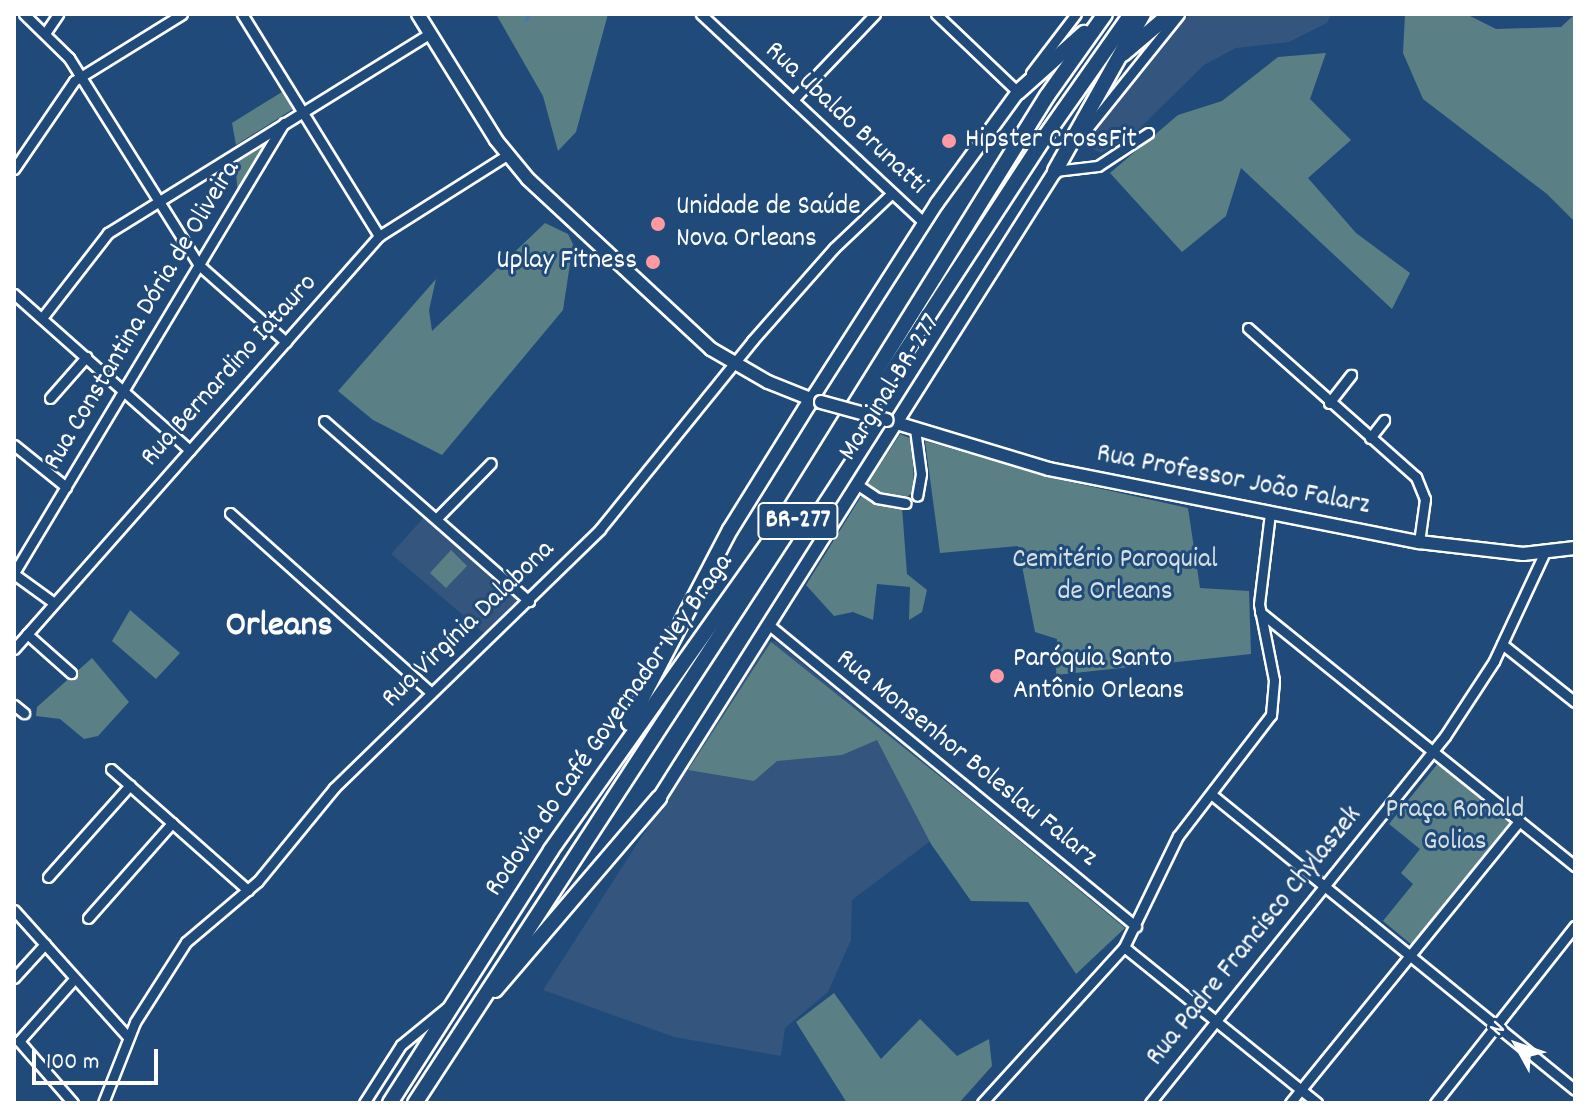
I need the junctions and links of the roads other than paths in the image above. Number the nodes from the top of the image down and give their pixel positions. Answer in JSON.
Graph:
{"nodes":[{"id":1,"x":24,"y":14,"type":"edge"},
{"id":2,"x":58,"y":14,"type":"edge"},
{"id":3,"x":182,"y":14,"type":"edge"},
{"id":4,"x":242,"y":14,"type":"edge"},
{"id":5,"x":418,"y":14,"type":"edge"},
{"id":6,"x":701,"y":14,"type":"edge"},
{"id":7,"x":875,"y":14,"type":"edge"},
{"id":8,"x":936,"y":14,"type":"edge"},
{"id":9,"x":1076,"y":14,"type":"edge"},
{"id":10,"x":1105,"y":14,"type":"edge"},
{"id":11,"x":1131,"y":14,"type":"edge"},
{"id":12,"x":1143,"y":14,"type":"edge"},
{"id":13,"x":1170,"y":14,"type":"edge"},
{"id":14,"x":1179,"y":14,"type":"edge"},
{"id":15,"x":46,"y":32,"type":"junction"},
{"id":16,"x":430,"y":33,"type":"junction"},
{"id":17,"x":1114,"y":62,"type":"junction"},
{"id":18,"x":81,"y":76,"type":"junction"},
{"id":19,"x":1018,"y":92,"type":"junction"},
{"id":20,"x":793,"y":100,"type":"junction"},
{"id":21,"x":302,"y":112,"type":"junction"},
{"id":22,"x":284,"y":123,"type":"junction"},
{"id":23,"x":1148,"y":133,"type":"dead end"},
{"id":24,"x":507,"y":155,"type":"junction"},
{"id":25,"x":14,"y":169,"type":"edge"},
{"id":26,"x":1055,"y":171,"type":"junction"},
{"id":27,"x":892,"y":193,"type":"junction"},
{"id":28,"x":158,"y":200,"type":"junction"},
{"id":29,"x":924,"y":223,"type":"junction"},
{"id":30,"x":379,"y":236,"type":"junction"},
{"id":31,"x":199,"y":265,"type":"junction"},
{"id":32,"x":14,"y":294,"type":"edge"},
{"id":33,"x":42,"y":318,"type":"junction"},
{"id":34,"x":1248,"y":328,"type":"dead end"},
{"id":35,"x":286,"y":342,"type":"junction"},
{"id":36,"x":86,"y":357,"type":"junction"},
{"id":37,"x":733,"y":363,"type":"junction"},
{"id":38,"x":1351,"y":375,"type":"dead end"},
{"id":39,"x":123,"y":391,"type":"junction"},
{"id":40,"x":50,"y":398,"type":"dead end"},
{"id":41,"x":816,"y":401,"type":"junction"},
{"id":42,"x":1329,"y":403,"type":"junction"},
{"id":43,"x":1384,"y":420,"type":"dead end"},
{"id":44,"x":324,"y":421,"type":"dead end"},
{"id":45,"x":892,"y":422,"type":"junction"},
{"id":46,"x":915,"y":429,"type":"junction"},
{"id":47,"x":1370,"y":438,"type":"junction"},
{"id":48,"x":14,"y":445,"type":"edge"},
{"id":49,"x":190,"y":450,"type":"junction"},
{"id":50,"x":491,"y":463,"type":"dead end"},
{"id":51,"x":858,"y":485,"type":"junction"},
{"id":52,"x":66,"y":487,"type":"junction"},
{"id":53,"x":917,"y":496,"type":"dead end"},
{"id":54,"x":906,"y":503,"type":"dead end"},
{"id":55,"x":230,"y":513,"type":"dead end"},
{"id":56,"x":1270,"y":513,"type":"junction"},
{"id":57,"x":436,"y":519,"type":"junction"},
{"id":58,"x":1419,"y":542,"type":"junction"},
{"id":59,"x":1575,"y":548,"type":"edge"},
{"id":60,"x":1544,"y":554,"type":"junction"},
{"id":61,"x":14,"y":574,"type":"edge"},
{"id":62,"x":14,"y":583,"type":"edge"},
{"id":63,"x":529,"y":601,"type":"junction"},
{"id":64,"x":54,"y":603,"type":"junction"},
{"id":65,"x":1260,"y":612,"type":"junction"},
{"id":66,"x":769,"y":625,"type":"junction"},
{"id":67,"x":27,"y":634,"type":"junction"},
{"id":68,"x":1502,"y":644,"type":"junction"},
{"id":69,"x":14,"y":649,"type":"edge"},
{"id":70,"x":71,"y":673,"type":"dead end"},
{"id":71,"x":431,"y":693,"type":"junction"},
{"id":72,"x":1575,"y":702,"type":"edge"},
{"id":73,"x":14,"y":705,"type":"edge"},
{"id":74,"x":24,"y":713,"type":"dead end"},
{"id":75,"x":1433,"y":752,"type":"junction"},
{"id":76,"x":111,"y":769,"type":"dead end"},
{"id":77,"x":601,"y":778,"type":"junction"},
{"id":78,"x":130,"y":785,"type":"junction"},
{"id":79,"x":1211,"y":794,"type":"junction"},
{"id":80,"x":659,"y":798,"type":"joint"},
{"id":81,"x":1519,"y":821,"type":"junction"},
{"id":82,"x":172,"y":823,"type":"junction"},
{"id":83,"x":1575,"y":866,"type":"edge"},
{"id":84,"x":48,"y":877,"type":"dead end"},
{"id":85,"x":1324,"y":886,"type":"junction"},
{"id":86,"x":248,"y":890,"type":"junction"},
{"id":87,"x":14,"y":910,"type":"edge"},
{"id":88,"x":88,"y":918,"type":"dead end"},
{"id":89,"x":1136,"y":926,"type":"junction"},
{"id":90,"x":1575,"y":926,"type":"edge"},
{"id":91,"x":45,"y":944,"type":"junction"},
{"id":92,"x":1124,"y":947,"type":"junction"},
{"id":93,"x":1410,"y":956,"type":"junction"},
{"id":94,"x":14,"y":978,"type":"edge"},
{"id":95,"x":75,"y":978,"type":"junction"},
{"id":96,"x":455,"y":1001,"type":"junction"},
{"id":97,"x":1216,"y":1021,"type":"junction"},
{"id":98,"x":463,"y":1026,"type":"junction"},
{"id":99,"x":1497,"y":1026,"type":"junction"},
{"id":100,"x":127,"y":1036,"type":"junction"},
{"id":101,"x":1301,"y":1090,"type":"junction"},
{"id":102,"x":1575,"y":1090,"type":"edge"},
{"id":103,"x":73,"y":1103,"type":"edge"},
{"id":104,"x":103,"y":1103,"type":"edge"},
{"id":105,"x":364,"y":1103,"type":"edge"},
{"id":106,"x":390,"y":1103,"type":"edge"},
{"id":107,"x":415,"y":1103,"type":"edge"},
{"id":108,"x":982,"y":1103,"type":"edge"},
{"id":109,"x":1150,"y":1103,"type":"edge"},
{"id":110,"x":1290,"y":1103,"type":"edge"},
{"id":111,"x":1317,"y":1103,"type":"edge"},
{"id":112,"x":1435,"y":1103,"type":"edge"}],
"edges":[{"from":1,"to":15,"type":"street"},
{"from":2,"to":15,"type":"street"},
{"from":3,"to":18,"type":"street"},
{"from":4,"to":21,"type":"street"},
{"from":5,"to":16,"type":"main road","name":"Rua Professor João Falarz"},
{"from":6,"to":20,"type":"street","name":"Rua Ubaldo Brunatti"},
{"from":7,"to":20,"type":"street"},
{"from":8,"to":19,"type":"street"},
{"from":9,"to":19,"type":"street"},
{"from":10,"to":19,"type":"highway"},
{"from":10,"to":77,"type":"highway","name":"Rodovia do Café Governador Ney Braga","number":"BR-277"},
{"from":11,"to":98,"type":"highway","name":"Rodovia do Café Governador Ney Braga","number":"BR-277"},
{"from":12,"to":17,"type":"highway"},
{"from":13,"to":17,"type":"highway"},
{"from":14,"to":26,"type":"street","name":"Marginal BR-277"},
{"from":15,"to":18,"type":"street"},
{"from":16,"to":21,"type":"street"},
{"from":16,"to":24,"type":"main road","name":"Rua Professor João Falarz"},
{"from":17,"to":26,"type":"highway"},
{"from":18,"to":25,"type":"street"},
{"from":18,"to":28,"type":"street"},
{"from":19,"to":29,"type":"main road"},
{"from":20,"to":27,"type":"street","name":"Rua Ubaldo Brunatti"},
{"from":21,"to":22,"type":"street"},
{"from":21,"to":30,"type":"street"},
{"from":22,"to":28,"type":"street"},
{"from":22,"to":31,"type":"street","name":"Rua Constantina Dória de Oliveira"},
{"from":23,"to":26,"type":"street"},
{"from":24,"to":30,"type":"street","name":"Rua Bernardino Iatauro"},
{"from":24,"to":37,"type":"main road","name":"Rua Professor João Falarz"},
{"from":26,"to":45,"type":"main road","name":"Marginal BR-277"},
{"from":27,"to":29,"type":"street","name":"Rua Ubaldo Brunatti"},
{"from":27,"to":37,"type":"street","name":"Rua Virgínia Dalabona"},
{"from":28,"to":31,"type":"street"},
{"from":28,"to":33,"type":"street"},
{"from":29,"to":41,"type":"main road"},
{"from":30,"to":35,"type":"street","name":"Rua Bernardino Iatauro"},
{"from":31,"to":35,"type":"street"},
{"from":31,"to":39,"type":"street","name":"Rua Constantina Dória de Oliveira"},
{"from":32,"to":33,"type":"street"},
{"from":33,"to":36,"type":"street"},
{"from":34,"to":42,"type":"street"},
{"from":35,"to":49,"type":"street","name":"Rua Bernardino Iatauro"},
{"from":36,"to":39,"type":"street"},
{"from":36,"to":40,"type":"street"},
{"from":37,"to":41,"type":"main road","name":"Rua Professor João Falarz"},
{"from":37,"to":63,"type":"street","name":"Rua Virgínia Dalabona"},
{"from":38,"to":42,"type":"street"},
{"from":39,"to":49,"type":"street"},
{"from":39,"to":52,"type":"street","name":"Rua Constantina Dória de Oliveira"},
{"from":41,"to":45,"type":"main road","name":"Rua Professor João Falarz","bridge":true},
{"from":41,"to":77,"type":"highway"},
{"from":42,"to":47,"type":"street"},
{"from":43,"to":47,"type":"street"},
{"from":44,"to":57,"type":"street"},
{"from":45,"to":46,"type":"main road","name":"Rua Professor João Falarz"},
{"from":45,"to":51,"type":"main road","name":"Marginal BR-277"},
{"from":46,"to":53,"type":"street"},
{"from":46,"to":56,"type":"main road","name":"Rua Professor João Falarz"},
{"from":47,"to":58,"type":"street"},
{"from":48,"to":52,"type":"street"},
{"from":49,"to":64,"type":"street","name":"Rua Bernardino Iatauro"},
{"from":50,"to":57,"type":"street"},
{"from":51,"to":54,"type":"street"},
{"from":51,"to":66,"type":"main road","name":"Marginal BR-277"},
{"from":52,"to":61,"type":"street","name":"Rua Constantina Dória de Oliveira"},
{"from":55,"to":71,"type":"street"},
{"from":56,"to":58,"type":"main road","name":"Rua Professor João Falarz"},
{"from":56,"to":65,"type":"street"},
{"from":57,"to":63,"type":"street"},
{"from":58,"to":60,"type":"main road","name":"Rua Professor João Falarz"},
{"from":59,"to":60,"type":"main road","name":"Rua Professor João Falarz"},
{"from":60,"to":68,"type":"street","name":"Rua Padre Francisco Chylaszek"},
{"from":61,"to":62,"type":"street"},
{"from":61,"to":64,"type":"street"},
{"from":63,"to":71,"type":"street","name":"Rua Virgínia Dalabona"},
{"from":64,"to":67,"type":"street","name":"Rua Bernardino Iatauro"},
{"from":65,"to":75,"type":"street"},
{"from":65,"to":79,"type":"street"},
{"from":66,"to":80,"type":"main road","name":"Marginal BR-277"},
{"from":66,"to":89,"type":"street","name":"Rua Monsenhor Boleslau Falarz"},
{"from":67,"to":69,"type":"street","name":"Rua Bernardino Iatauro"},
{"from":67,"to":70,"type":"street"},
{"from":68,"to":72,"type":"street"},
{"from":68,"to":75,"type":"street","name":"Rua Padre Francisco Chylaszek"},
{"from":71,"to":86,"type":"street","name":"Rua Virgínia Dalabona"},
{"from":73,"to":74,"type":"street"},
{"from":75,"to":81,"type":"street"},
{"from":75,"to":85,"type":"street","name":"Rua Padre Francisco Chylaszek"},
{"from":76,"to":78,"type":"street"},
{"from":77,"to":96,"type":"highway","name":"Rodovia do Café Governador Ney Braga","number":"BR-277"},
{"from":78,"to":82,"type":"street"},
{"from":78,"to":84,"type":"street"},
{"from":79,"to":85,"type":"street"},
{"from":79,"to":89,"type":"street"},
{"from":80,"to":98,"type":"highway"},
{"from":81,"to":83,"type":"street"},
{"from":81,"to":93,"type":"street"},
{"from":82,"to":86,"type":"street"},
{"from":82,"to":88,"type":"street"},
{"from":85,"to":93,"type":"street"},
{"from":85,"to":97,"type":"street","name":"Rua Padre Francisco Chylaszek"},
{"from":86,"to":100,"type":"street","name":"Rua Virgínia Dalabona"},
{"from":87,"to":91,"type":"street"},
{"from":89,"to":92,"type":"street"},
{"from":90,"to":99,"type":"street"},
{"from":91,"to":94,"type":"street"},
{"from":91,"to":95,"type":"street"},
{"from":92,"to":97,"type":"street"},
{"from":92,"to":108,"type":"street"},
{"from":93,"to":99,"type":"street"},
{"from":93,"to":101,"type":"street"},
{"from":95,"to":100,"type":"street"},
{"from":95,"to":103,"type":"street"},
{"from":96,"to":105,"type":"street"},
{"from":96,"to":106,"type":"highway","name":"Rodovia do Café Governador Ney Braga","number":"BR-277"},
{"from":97,"to":101,"type":"street"},
{"from":97,"to":109,"type":"street","name":"Rua Padre Francisco Chylaszek"},
{"from":98,"to":107,"type":"highway","name":"Rodovia do Café Governador Ney Braga","number":"BR-277"},
{"from":99,"to":102,"type":"street"},
{"from":99,"to":112,"type":"street"},
{"from":100,"to":104,"type":"street","name":"Rua Virgínia Dalabona"},
{"from":101,"to":110,"type":"street"},
{"from":101,"to":111,"type":"street"}]}
